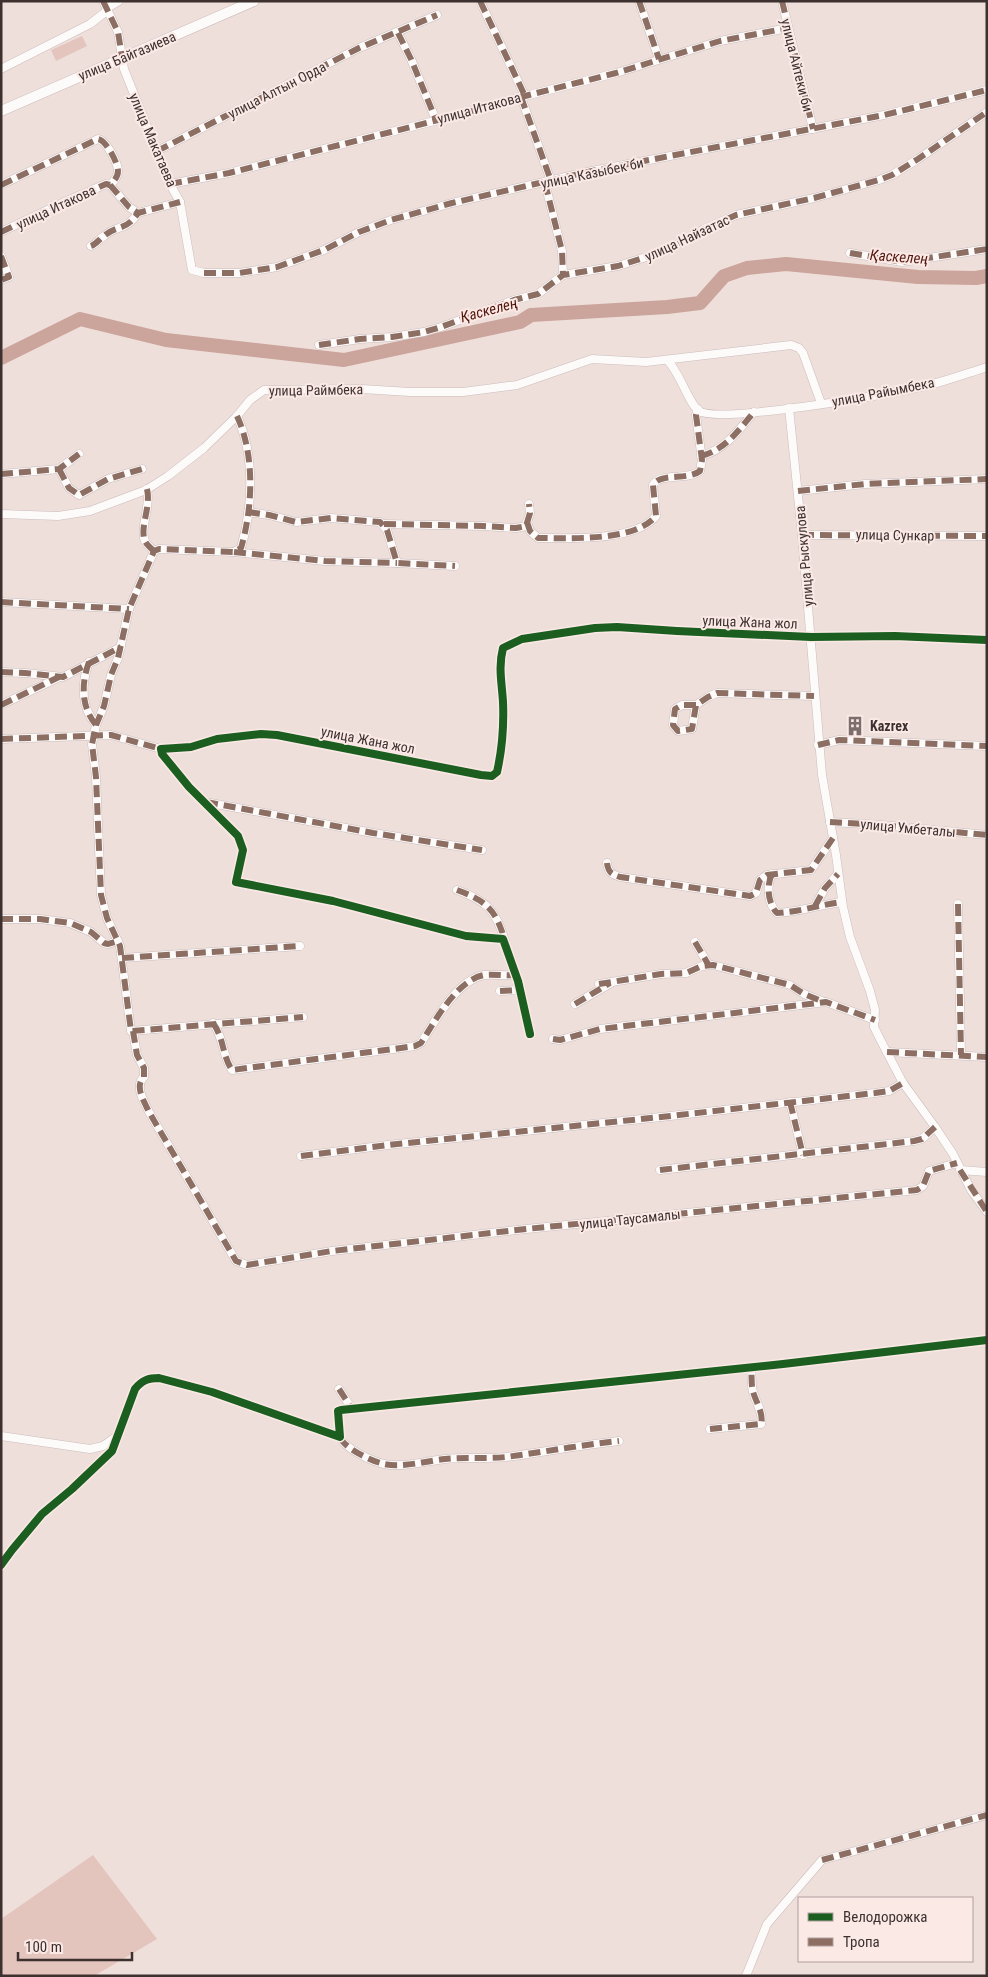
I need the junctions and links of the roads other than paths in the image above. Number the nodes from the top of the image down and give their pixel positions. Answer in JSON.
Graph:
{"nodes":[{"id":1,"x":120,"y":1,"type":"edge"},
{"id":2,"x":254,"y":1,"type":"edge"},
{"id":3,"x":480,"y":1,"type":"edge"},
{"id":4,"x":639,"y":1,"type":"edge"},
{"id":5,"x":782,"y":1,"type":"edge"},
{"id":6,"x":106,"y":6,"type":"edge"},
{"id":7,"x":437,"y":15,"type":"dead end"},
{"id":8,"x":788,"y":28,"type":"junction"},
{"id":9,"x":398,"y":33,"type":"junction"},
{"id":10,"x":122,"y":58,"type":"junction"},
{"id":11,"x":659,"y":59,"type":"junction"},
{"id":12,"x":1,"y":69,"type":"edge"},
{"id":13,"x":987,"y":90,"type":"edge"},
{"id":14,"x":523,"y":96,"type":"junction"},
{"id":15,"x":1,"y":111,"type":"edge"},
{"id":16,"x":987,"y":112,"type":"edge"},
{"id":17,"x":436,"y":120,"type":"junction"},
{"id":18,"x":813,"y":130,"type":"junction"},
{"id":19,"x":157,"y":151,"type":"junction"},
{"id":20,"x":548,"y":182,"type":"junction"},
{"id":21,"x":170,"y":184,"type":"junction"},
{"id":22,"x":1,"y":185,"type":"edge"},
{"id":23,"x":110,"y":185,"type":"junction"},
{"id":24,"x":180,"y":202,"type":"junction"},
{"id":25,"x":138,"y":213,"type":"junction"},
{"id":26,"x":1,"y":232,"type":"edge"},
{"id":27,"x":91,"y":246,"type":"dead end"},
{"id":28,"x":987,"y":249,"type":"edge"},
{"id":29,"x":850,"y":254,"type":"dead end"},
{"id":30,"x":1,"y":256,"type":"edge"},
{"id":31,"x":204,"y":273,"type":"joint"},
{"id":32,"x":563,"y":276,"type":"junction"},
{"id":33,"x":1,"y":280,"type":"edge"},
{"id":34,"x":319,"y":345,"type":"dead end"},
{"id":35,"x":667,"y":360,"type":"junction"},
{"id":36,"x":987,"y":367,"type":"edge"},
{"id":37,"x":821,"y":403,"type":"junction"},
{"id":38,"x":789,"y":408,"type":"junction"},
{"id":39,"x":698,"y":410,"type":"junction"},
{"id":40,"x":754,"y":412,"type":"junction"},
{"id":41,"x":237,"y":416,"type":"junction"},
{"id":42,"x":79,"y":454,"type":"dead end"},
{"id":43,"x":701,"y":456,"type":"junction"},
{"id":44,"x":142,"y":468,"type":"dead end"},
{"id":45,"x":59,"y":469,"type":"junction"},
{"id":46,"x":1,"y":474,"type":"edge"},
{"id":47,"x":987,"y":479,"type":"edge"},
{"id":48,"x":147,"y":489,"type":"junction"},
{"id":49,"x":798,"y":491,"type":"junction"},
{"id":50,"x":529,"y":504,"type":"dead end"},
{"id":51,"x":248,"y":512,"type":"junction"},
{"id":52,"x":1,"y":514,"type":"edge"},
{"id":53,"x":527,"y":522,"type":"junction"},
{"id":54,"x":384,"y":524,"type":"junction"},
{"id":55,"x":802,"y":534,"type":"junction"},
{"id":56,"x":987,"y":536,"type":"edge"},
{"id":57,"x":154,"y":551,"type":"junction"},
{"id":58,"x":234,"y":552,"type":"junction"},
{"id":59,"x":397,"y":562,"type":"junction"},
{"id":60,"x":455,"y":566,"type":"dead end"},
{"id":61,"x":1,"y":602,"type":"edge"},
{"id":62,"x":128,"y":609,"type":"junction"},
{"id":63,"x":811,"y":637,"type":"junction"},
{"id":64,"x":987,"y":640,"type":"edge"},
{"id":65,"x":120,"y":647,"type":"junction"},
{"id":66,"x":89,"y":662,"type":"junction"},
{"id":67,"x":1,"y":672,"type":"edge"},
{"id":68,"x":59,"y":677,"type":"junction"},
{"id":69,"x":814,"y":696,"type":"junction"},
{"id":70,"x":1,"y":705,"type":"edge"},
{"id":71,"x":696,"y":705,"type":"dead end"},
{"id":72,"x":96,"y":725,"type":"junction"},
{"id":73,"x":95,"y":734,"type":"junction"},
{"id":74,"x":1,"y":739,"type":"edge"},
{"id":75,"x":818,"y":746,"type":"junction"},
{"id":76,"x":987,"y":746,"type":"edge"},
{"id":77,"x":161,"y":749,"type":"junction"},
{"id":78,"x":205,"y":802,"type":"junction"},
{"id":79,"x":830,"y":822,"type":"junction"},
{"id":80,"x":987,"y":835,"type":"edge"},
{"id":81,"x":833,"y":838,"type":"junction"},
{"id":82,"x":482,"y":850,"type":"dead end"},
{"id":83,"x":607,"y":862,"type":"dead end"},
{"id":84,"x":772,"y":874,"type":"junction"},
{"id":85,"x":838,"y":874,"type":"junction"},
{"id":86,"x":457,"y":890,"type":"dead end"},
{"id":87,"x":842,"y":902,"type":"junction"},
{"id":88,"x":958,"y":904,"type":"dead end"},
{"id":89,"x":815,"y":906,"type":"junction"},
{"id":90,"x":1,"y":919,"type":"edge"},
{"id":91,"x":118,"y":941,"type":"junction"},
{"id":92,"x":505,"y":941,"type":"junction"},
{"id":93,"x":695,"y":942,"type":"dead end"},
{"id":94,"x":300,"y":946,"type":"dead end"},
{"id":95,"x":122,"y":958,"type":"junction"},
{"id":96,"x":704,"y":963,"type":"junction"},
{"id":97,"x":516,"y":975,"type":"junction"},
{"id":98,"x":614,"y":980,"type":"junction"},
{"id":99,"x":599,"y":984,"type":"dead end"},
{"id":100,"x":520,"y":990,"type":"junction"},
{"id":101,"x":500,"y":992,"type":"dead end"},
{"id":102,"x":826,"y":1002,"type":"junction"},
{"id":103,"x":575,"y":1004,"type":"dead end"},
{"id":104,"x":303,"y":1017,"type":"dead end"},
{"id":105,"x":875,"y":1020,"type":"junction"},
{"id":106,"x":213,"y":1023,"type":"junction"},
{"id":107,"x":133,"y":1031,"type":"junction"},
{"id":108,"x":530,"y":1034,"type":"dead end"},
{"id":109,"x":553,"y":1039,"type":"dead end"},
{"id":110,"x":887,"y":1052,"type":"junction"},
{"id":111,"x":961,"y":1055,"type":"junction"},
{"id":112,"x":987,"y":1057,"type":"edge"},
{"id":113,"x":903,"y":1083,"type":"junction"},
{"id":114,"x":790,"y":1102,"type":"junction"},
{"id":115,"x":935,"y":1127,"type":"junction"},
{"id":116,"x":803,"y":1155,"type":"junction"},
{"id":117,"x":301,"y":1156,"type":"dead end"},
{"id":118,"x":959,"y":1166,"type":"junction"},
{"id":119,"x":660,"y":1170,"type":"dead end"},
{"id":120,"x":987,"y":1172,"type":"edge"},
{"id":121,"x":987,"y":1212,"type":"edge"},
{"id":122,"x":987,"y":1340,"type":"edge"},
{"id":123,"x":751,"y":1368,"type":"junction"},
{"id":124,"x":339,"y":1389,"type":"dead end"},
{"id":125,"x":352,"y":1409,"type":"junction"},
{"id":126,"x":710,"y":1429,"type":"dead end"},
{"id":127,"x":118,"y":1435,"type":"junction"},
{"id":128,"x":1,"y":1436,"type":"edge"},
{"id":129,"x":340,"y":1436,"type":"junction"},
{"id":130,"x":619,"y":1441,"type":"dead end"},
{"id":131,"x":1,"y":1565,"type":"edge"},
{"id":132,"x":987,"y":1815,"type":"edge"},
{"id":133,"x":746,"y":1976,"type":"edge"}],
"edges":[{"from":1,"to":6,"type":"street"},
{"from":2,"to":10,"type":"main road","name":"улица Байгазиева"},
{"from":3,"to":14,"type":"street"},
{"from":4,"to":11,"type":"street"},
{"from":5,"to":8,"type":"street","name":"улица Айтеки би"},
{"from":6,"to":10,"type":"street","name":"улица Макатаева"},
{"from":6,"to":12,"type":"street"},
{"from":7,"to":9,"type":"street","name":"улица Алтын Орда"},
{"from":8,"to":11,"type":"street","name":"улица Итакова"},
{"from":8,"to":18,"type":"street","name":"улица Айтеки би"},
{"from":9,"to":17,"type":"street"},
{"from":9,"to":19,"type":"street","name":"улица Алтын Орда"},
{"from":10,"to":15,"type":"main road","name":"улица Байгазиева"},
{"from":10,"to":19,"type":"street","name":"улица Макатаева"},
{"from":11,"to":14,"type":"street","name":"улица Итакова"},
{"from":13,"to":18,"type":"street","name":"улица Казыбек би"},
{"from":14,"to":17,"type":"street","name":"улица Итакова"},
{"from":14,"to":20,"type":"street"},
{"from":16,"to":32,"type":"street","name":"улица Найзатас"},
{"from":17,"to":21,"type":"street","name":"улица Итакова"},
{"from":18,"to":20,"type":"street","name":"улица Казыбек би"},
{"from":19,"to":21,"type":"street","name":"улица Макатаева"},
{"from":20,"to":31,"type":"street","name":"улица Казыбек би"},
{"from":20,"to":32,"type":"street"},
{"from":21,"to":24,"type":"street","name":"улица Макатаева"},
{"from":22,"to":23,"type":"street"},
{"from":23,"to":25,"type":"street"},
{"from":23,"to":26,"type":"street","name":"улица Итакова"},
{"from":24,"to":25,"type":"street"},
{"from":24,"to":31,"type":"street","name":"улица Макатаева"},
{"from":25,"to":27,"type":"street"},
{"from":28,"to":29,"type":"street"},
{"from":30,"to":33,"type":"street"},
{"from":32,"to":34,"type":"street","name":"улица Найзатас"},
{"from":35,"to":37,"type":"street","name":"улица Райымбека"},
{"from":35,"to":39,"type":"street"},
{"from":35,"to":41,"type":"street","name":"улица Раймбека"},
{"from":36,"to":37,"type":"street","name":"улица Райымбека"},
{"from":37,"to":38,"type":"street"},
{"from":38,"to":40,"type":"street"},
{"from":38,"to":49,"type":"street","name":"улица Рыскулова"},
{"from":39,"to":40,"type":"street"},
{"from":39,"to":43,"type":"street"},
{"from":40,"to":43,"type":"street"},
{"from":41,"to":48,"type":"street","name":"улица Раймбека"},
{"from":41,"to":51,"type":"street"},
{"from":42,"to":45,"type":"street"},
{"from":43,"to":53,"type":"street"},
{"from":44,"to":45,"type":"street"},
{"from":45,"to":46,"type":"street"},
{"from":47,"to":49,"type":"street"},
{"from":48,"to":52,"type":"street","name":"улица Раймбека"},
{"from":48,"to":57,"type":"street"},
{"from":49,"to":55,"type":"street","name":"улица Рыскулова"},
{"from":50,"to":53,"type":"street"},
{"from":51,"to":54,"type":"street"},
{"from":51,"to":58,"type":"street"},
{"from":53,"to":54,"type":"street"},
{"from":54,"to":59,"type":"street"},
{"from":55,"to":56,"type":"street","name":"улица Сункар"},
{"from":55,"to":63,"type":"street","name":"улица Рыскулова"},
{"from":57,"to":58,"type":"street"},
{"from":57,"to":62,"type":"street"},
{"from":58,"to":59,"type":"street"},
{"from":59,"to":60,"type":"street"},
{"from":61,"to":62,"type":"street"},
{"from":62,"to":65,"type":"street"},
{"from":63,"to":64,"type":"street","name":"улица Жана жол"},
{"from":63,"to":69,"type":"street","name":"улица Рыскулова"},
{"from":63,"to":77,"type":"street","name":"улица Жана жол"},
{"from":65,"to":66,"type":"street"},
{"from":65,"to":72,"type":"street"},
{"from":66,"to":68,"type":"street"},
{"from":66,"to":72,"type":"street"},
{"from":67,"to":68,"type":"street"},
{"from":68,"to":70,"type":"street"},
{"from":69,"to":71,"type":"street"},
{"from":69,"to":75,"type":"street","name":"улица Рыскулова"},
{"from":72,"to":73,"type":"street"},
{"from":73,"to":74,"type":"street","name":"улица Жана жол"},
{"from":73,"to":77,"type":"street","name":"улица Жана жол"},
{"from":73,"to":91,"type":"street"},
{"from":75,"to":76,"type":"street"},
{"from":75,"to":79,"type":"street","name":"улица Рыскулова"},
{"from":77,"to":78,"type":"street"},
{"from":78,"to":82,"type":"street"},
{"from":78,"to":92,"type":"street"},
{"from":79,"to":80,"type":"street","name":"улица Умбеталы"},
{"from":79,"to":81,"type":"street","name":"улица Рыскулова"},
{"from":81,"to":84,"type":"street"},
{"from":81,"to":85,"type":"street","name":"улица Рыскулова"},
{"from":83,"to":84,"type":"street"},
{"from":84,"to":89,"type":"street"},
{"from":85,"to":87,"type":"street","name":"улица Рыскулова"},
{"from":85,"to":89,"type":"street"},
{"from":86,"to":92,"type":"street"},
{"from":87,"to":89,"type":"street"},
{"from":87,"to":105,"type":"street","name":"улица Рыскулова"},
{"from":88,"to":111,"type":"street"},
{"from":90,"to":91,"type":"street"},
{"from":91,"to":95,"type":"street"},
{"from":92,"to":97,"type":"street"},
{"from":93,"to":96,"type":"street"},
{"from":94,"to":95,"type":"street"},
{"from":95,"to":107,"type":"street"},
{"from":96,"to":98,"type":"street"},
{"from":96,"to":102,"type":"street"},
{"from":97,"to":100,"type":"street"},
{"from":97,"to":106,"type":"street"},
{"from":98,"to":99,"type":"street"},
{"from":98,"to":103,"type":"street"},
{"from":100,"to":101,"type":"street"},
{"from":100,"to":108,"type":"street"},
{"from":102,"to":105,"type":"street"},
{"from":102,"to":109,"type":"street"},
{"from":104,"to":106,"type":"street"},
{"from":105,"to":110,"type":"street","name":"улица Рыскулова"},
{"from":106,"to":107,"type":"street"},
{"from":107,"to":118,"type":"street","name":"улица Таусамалы"},
{"from":110,"to":111,"type":"street"},
{"from":110,"to":113,"type":"street","name":"улица Рыскулова"},
{"from":111,"to":112,"type":"street"},
{"from":113,"to":114,"type":"street"},
{"from":113,"to":115,"type":"street","name":"улица Рыскулова"},
{"from":114,"to":116,"type":"street"},
{"from":114,"to":117,"type":"street"},
{"from":115,"to":116,"type":"street"},
{"from":115,"to":118,"type":"street","name":"улица Рыскулова"},
{"from":116,"to":119,"type":"street"},
{"from":118,"to":120,"type":"street","name":"улица Таусамалы"},
{"from":118,"to":121,"type":"street","name":"улица Рыскулова"},
{"from":122,"to":123,"type":"street"},
{"from":123,"to":125,"type":"street"},
{"from":123,"to":126,"type":"street"},
{"from":124,"to":125,"type":"street"},
{"from":125,"to":129,"type":"street"},
{"from":127,"to":128,"type":"street"},
{"from":127,"to":129,"type":"street"},
{"from":127,"to":131,"type":"street"},
{"from":129,"to":130,"type":"street"},
{"from":132,"to":133,"type":"street"}]}
